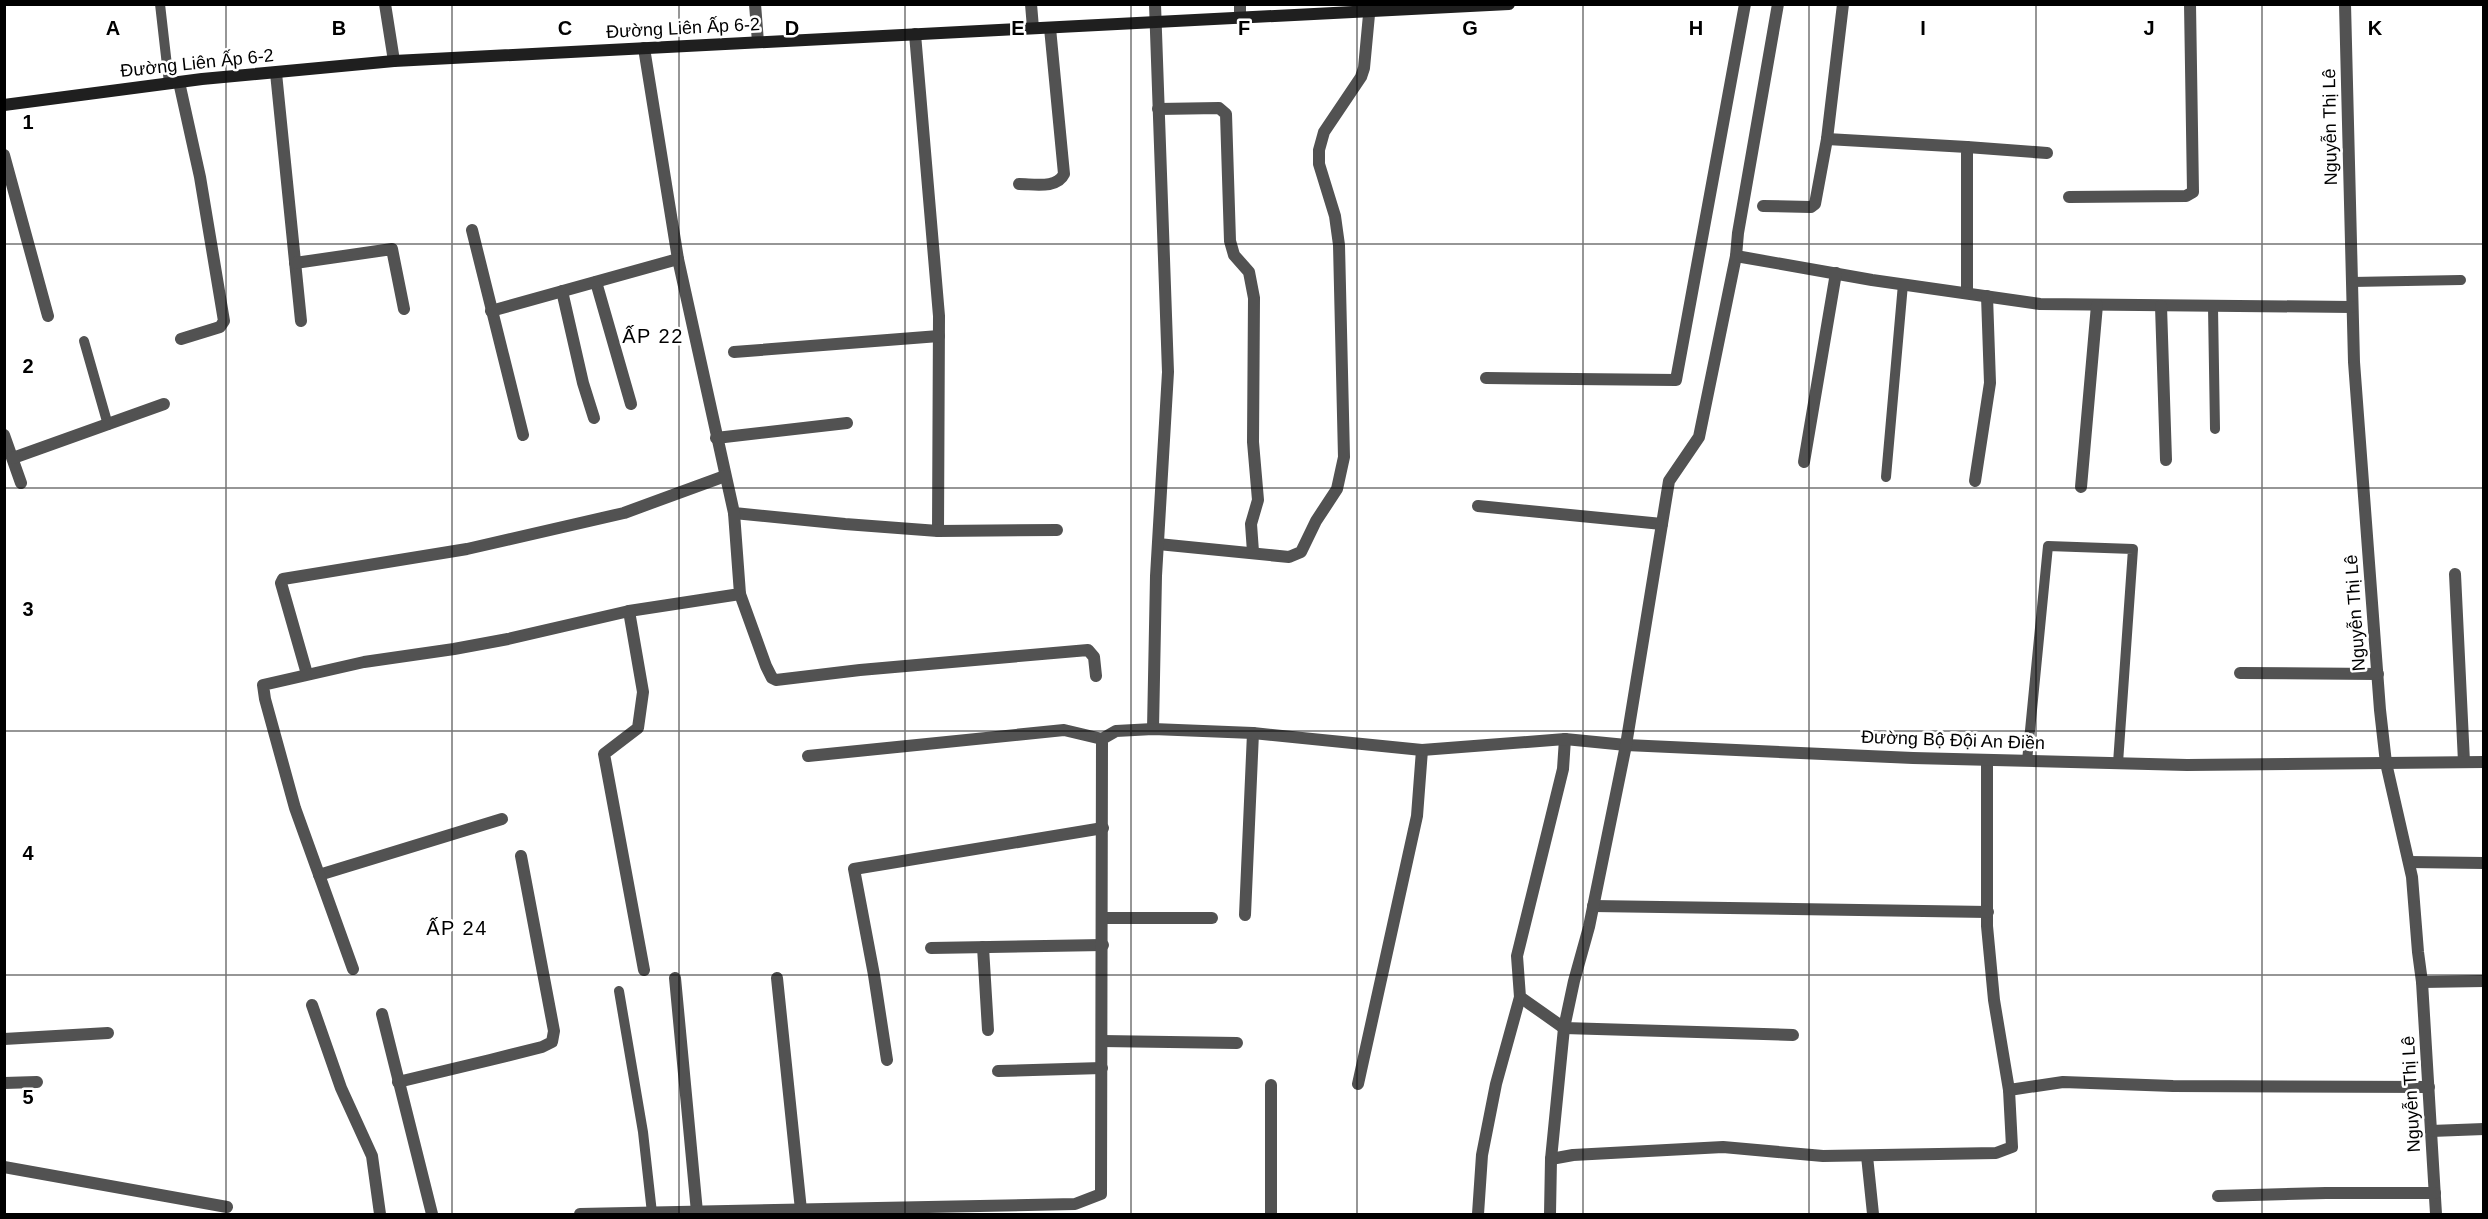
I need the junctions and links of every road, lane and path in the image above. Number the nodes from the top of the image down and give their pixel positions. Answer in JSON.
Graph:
{"nodes":[{"id":1,"x":160,"y":4,"type":"edge"},
{"id":2,"x":385,"y":4,"type":"edge"},
{"id":3,"x":754,"y":4,"type":"edge"},
{"id":4,"x":1031,"y":4,"type":"edge"},
{"id":5,"x":1155,"y":4,"type":"edge"},
{"id":6,"x":1240,"y":4,"type":"edge"},
{"id":7,"x":1509,"y":4,"type":"edge"},
{"id":8,"x":1745,"y":4,"type":"edge"},
{"id":9,"x":1778,"y":4,"type":"edge"},
{"id":10,"x":1843,"y":4,"type":"edge"},
{"id":11,"x":2190,"y":4,"type":"edge"},
{"id":12,"x":2345,"y":4,"type":"edge"},
{"id":13,"x":1370,"y":8,"type":"edge"},
{"id":14,"x":1240,"y":19,"type":"junction"},
{"id":15,"x":1154,"y":23,"type":"junction"},
{"id":16,"x":1033,"y":28,"type":"junction"},
{"id":17,"x":1050,"y":28,"type":"junction"},
{"id":18,"x":915,"y":34,"type":"junction"},
{"id":19,"x":758,"y":42,"type":"junction"},
{"id":20,"x":644,"y":48,"type":"junction"},
{"id":21,"x":394,"y":61,"type":"junction"},
{"id":22,"x":276,"y":73,"type":"junction"},
{"id":23,"x":174,"y":83,"type":"junction"},
{"id":24,"x":4,"y":105,"type":"edge"},
{"id":25,"x":1158,"y":109,"type":"junction"},
{"id":26,"x":1827,"y":139,"type":"junction"},
{"id":27,"x":1967,"y":147,"type":"junction"},
{"id":28,"x":2047,"y":153,"type":"dead end"},
{"id":29,"x":4,"y":155,"type":"edge"},
{"id":30,"x":1019,"y":184,"type":"dead end"},
{"id":31,"x":2069,"y":197,"type":"dead end"},
{"id":32,"x":1763,"y":206,"type":"dead end"},
{"id":33,"x":472,"y":230,"type":"dead end"},
{"id":34,"x":1736,"y":256,"type":"junction"},
{"id":35,"x":678,"y":259,"type":"junction"},
{"id":36,"x":295,"y":263,"type":"junction"},
{"id":37,"x":1836,"y":273,"type":"junction"},
{"id":38,"x":2461,"y":280,"type":"dead end"},
{"id":39,"x":596,"y":282,"type":"junction"},
{"id":40,"x":2352,"y":282,"type":"junction"},
{"id":41,"x":1903,"y":284,"type":"junction"},
{"id":42,"x":562,"y":291,"type":"junction"},
{"id":43,"x":1967,"y":293,"type":"junction"},
{"id":44,"x":1987,"y":296,"type":"junction"},
{"id":45,"x":2097,"y":305,"type":"junction"},
{"id":46,"x":2161,"y":306,"type":"junction"},
{"id":47,"x":2213,"y":307,"type":"junction"},
{"id":48,"x":2352,"y":307,"type":"junction"},
{"id":49,"x":404,"y":309,"type":"dead end"},
{"id":50,"x":491,"y":310,"type":"junction"},
{"id":51,"x":48,"y":316,"type":"dead end"},
{"id":52,"x":301,"y":321,"type":"dead end"},
{"id":53,"x":939,"y":336,"type":"junction"},
{"id":54,"x":181,"y":339,"type":"dead end"},
{"id":55,"x":84,"y":341,"type":"dead end"},
{"id":56,"x":734,"y":352,"type":"dead end"},
{"id":57,"x":1486,"y":378,"type":"dead end"},
{"id":58,"x":164,"y":404,"type":"dead end"},
{"id":59,"x":631,"y":404,"type":"dead end"},
{"id":60,"x":594,"y":418,"type":"dead end"},
{"id":61,"x":847,"y":423,"type":"dead end"},
{"id":62,"x":108,"y":424,"type":"junction"},
{"id":63,"x":2215,"y":429,"type":"dead end"},
{"id":64,"x":4,"y":435,"type":"edge"},
{"id":65,"x":523,"y":435,"type":"dead end"},
{"id":66,"x":716,"y":438,"type":"junction"},
{"id":67,"x":13,"y":458,"type":"junction"},
{"id":68,"x":2166,"y":460,"type":"dead end"},
{"id":69,"x":1804,"y":462,"type":"dead end"},
{"id":70,"x":725,"y":476,"type":"junction"},
{"id":71,"x":1886,"y":477,"type":"dead end"},
{"id":72,"x":1975,"y":481,"type":"dead end"},
{"id":73,"x":21,"y":483,"type":"dead end"},
{"id":74,"x":2081,"y":487,"type":"dead end"},
{"id":75,"x":1478,"y":506,"type":"dead end"},
{"id":76,"x":734,"y":513,"type":"junction"},
{"id":77,"x":1662,"y":524,"type":"junction"},
{"id":78,"x":1057,"y":530,"type":"dead end"},
{"id":79,"x":938,"y":531,"type":"junction"},
{"id":80,"x":1158,"y":544,"type":"junction"},
{"id":81,"x":1253,"y":552,"type":"junction"},
{"id":82,"x":2455,"y":574,"type":"dead end"},
{"id":83,"x":740,"y":594,"type":"junction"},
{"id":84,"x":628,"y":611,"type":"junction"},
{"id":85,"x":2240,"y":673,"type":"dead end"},
{"id":86,"x":307,"y":674,"type":"junction"},
{"id":87,"x":2378,"y":674,"type":"junction"},
{"id":88,"x":1096,"y":676,"type":"dead end"},
{"id":89,"x":1153,"y":729,"type":"junction"},
{"id":90,"x":1253,"y":733,"type":"junction"},
{"id":91,"x":1102,"y":739,"type":"junction"},
{"id":92,"x":1565,"y":739,"type":"junction"},
{"id":93,"x":1626,"y":745,"type":"junction"},
{"id":94,"x":1422,"y":750,"type":"junction"},
{"id":95,"x":808,"y":756,"type":"dead end"},
{"id":96,"x":1988,"y":760,"type":"junction"},
{"id":97,"x":2027,"y":761,"type":"junction"},
{"id":98,"x":2464,"y":762,"type":"junction"},
{"id":99,"x":2484,"y":762,"type":"edge"},
{"id":100,"x":2118,"y":763,"type":"junction"},
{"id":101,"x":2386,"y":763,"type":"junction"},
{"id":102,"x":501,"y":819,"type":"dead end"},
{"id":103,"x":1103,"y":828,"type":"junction"},
{"id":104,"x":521,"y":856,"type":"dead end"},
{"id":105,"x":2409,"y":862,"type":"junction"},
{"id":106,"x":2484,"y":863,"type":"edge"},
{"id":107,"x":319,"y":876,"type":"junction"},
{"id":108,"x":1593,"y":906,"type":"junction"},
{"id":109,"x":1988,"y":912,"type":"junction"},
{"id":110,"x":1245,"y":915,"type":"dead end"},
{"id":111,"x":1103,"y":918,"type":"junction"},
{"id":112,"x":1212,"y":918,"type":"dead end"},
{"id":113,"x":1102,"y":945,"type":"junction"},
{"id":114,"x":983,"y":947,"type":"junction"},
{"id":115,"x":931,"y":948,"type":"dead end"},
{"id":116,"x":353,"y":969,"type":"dead end"},
{"id":117,"x":644,"y":970,"type":"dead end"},
{"id":118,"x":675,"y":978,"type":"dead end"},
{"id":119,"x":777,"y":978,"type":"dead end"},
{"id":120,"x":2484,"y":981,"type":"edge"},
{"id":121,"x":2422,"y":982,"type":"junction"},
{"id":122,"x":619,"y":991,"type":"dead end"},
{"id":123,"x":1520,"y":997,"type":"junction"},
{"id":124,"x":312,"y":1005,"type":"dead end"},
{"id":125,"x":382,"y":1014,"type":"dead end"},
{"id":126,"x":1564,"y":1028,"type":"junction"},
{"id":127,"x":988,"y":1030,"type":"dead end"},
{"id":128,"x":108,"y":1033,"type":"dead end"},
{"id":129,"x":1793,"y":1035,"type":"dead end"},
{"id":130,"x":4,"y":1039,"type":"edge"},
{"id":131,"x":1102,"y":1041,"type":"junction"},
{"id":132,"x":1237,"y":1043,"type":"dead end"},
{"id":133,"x":887,"y":1060,"type":"dead end"},
{"id":134,"x":1102,"y":1068,"type":"junction"},
{"id":135,"x":998,"y":1071,"type":"dead end"},
{"id":136,"x":37,"y":1082,"type":"dead end"},
{"id":137,"x":398,"y":1082,"type":"junction"},
{"id":138,"x":4,"y":1083,"type":"edge"},
{"id":139,"x":1358,"y":1084,"type":"dead end"},
{"id":140,"x":1270,"y":1085,"type":"dead end"},
{"id":141,"x":2428,"y":1088,"type":"junction"},
{"id":142,"x":2009,"y":1090,"type":"junction"},
{"id":143,"x":2484,"y":1129,"type":"edge"},
{"id":144,"x":2431,"y":1131,"type":"junction"},
{"id":145,"x":1867,"y":1156,"type":"junction"},
{"id":146,"x":1551,"y":1159,"type":"junction"},
{"id":147,"x":4,"y":1167,"type":"edge"},
{"id":148,"x":2435,"y":1193,"type":"junction"},
{"id":149,"x":2218,"y":1196,"type":"dead end"},
{"id":150,"x":227,"y":1207,"type":"dead end"},
{"id":151,"x":801,"y":1210,"type":"junction"},
{"id":152,"x":1026,"y":1210,"type":"edge"},
{"id":153,"x":1075,"y":1210,"type":"edge"},
{"id":154,"x":697,"y":1212,"type":"junction"},
{"id":155,"x":652,"y":1213,"type":"edge"},
{"id":156,"x":737,"y":1213,"type":"edge"},
{"id":157,"x":380,"y":1215,"type":"edge"},
{"id":158,"x":432,"y":1215,"type":"edge"},
{"id":159,"x":580,"y":1215,"type":"edge"},
{"id":160,"x":1271,"y":1215,"type":"edge"},
{"id":161,"x":1478,"y":1215,"type":"edge"},
{"id":162,"x":1550,"y":1215,"type":"edge"},
{"id":163,"x":1873,"y":1215,"type":"edge"},
{"id":164,"x":2436,"y":1215,"type":"edge"}],
"edges":[{"from":1,"to":23,"type":"lane"},
{"from":2,"to":21,"type":"street"},
{"from":3,"to":19,"type":"street"},
{"from":4,"to":16,"type":"street"},
{"from":5,"to":15,"type":"street"},
{"from":6,"to":14,"type":"street"},
{"from":7,"to":13,"type":"street","name":"Đường Liên Ấp 6-2"},
{"from":8,"to":57,"type":"street"},
{"from":9,"to":34,"type":"street"},
{"from":10,"to":26,"type":"street"},
{"from":11,"to":31,"type":"street"},
{"from":12,"to":40,"type":"street","name":"Nguyễn Thị Lê"},
{"from":13,"to":14,"type":"street","name":"Đường Liên Ấp 6-2"},
{"from":13,"to":81,"type":"street"},
{"from":14,"to":15,"type":"street","name":"Đường Liên Ấp 6-2"},
{"from":15,"to":17,"type":"street","name":"Đường Liên Ấp 6-2"},
{"from":15,"to":25,"type":"street"},
{"from":16,"to":17,"type":"street","name":"Đường Liên Ấp 6-2"},
{"from":16,"to":18,"type":"street","name":"Đường Liên Ấp 6-2"},
{"from":17,"to":30,"type":"street"},
{"from":18,"to":19,"type":"street","name":"Đường Liên Ấp 6-2"},
{"from":18,"to":53,"type":"street"},
{"from":19,"to":20,"type":"street","name":"Đường Liên Ấp 6-2"},
{"from":20,"to":21,"type":"street","name":"Đường Liên Ấp 6-2"},
{"from":20,"to":35,"type":"street"},
{"from":21,"to":22,"type":"street","name":"Đường Liên Ấp 6-2"},
{"from":22,"to":23,"type":"street","name":"Đường Liên Ấp 6-2"},
{"from":22,"to":36,"type":"street"},
{"from":23,"to":24,"type":"street","name":"Đường Liên Ấp 6-2"},
{"from":23,"to":54,"type":"street"},
{"from":25,"to":80,"type":"street"},
{"from":25,"to":81,"type":"street"},
{"from":26,"to":27,"type":"street"},
{"from":26,"to":32,"type":"street"},
{"from":27,"to":28,"type":"street"},
{"from":27,"to":43,"type":"street"},
{"from":29,"to":51,"type":"street"},
{"from":33,"to":50,"type":"street"},
{"from":34,"to":37,"type":"street"},
{"from":34,"to":77,"type":"street"},
{"from":35,"to":39,"type":"street"},
{"from":35,"to":66,"type":"street"},
{"from":36,"to":49,"type":"street"},
{"from":36,"to":52,"type":"street"},
{"from":37,"to":41,"type":"street"},
{"from":37,"to":69,"type":"street"},
{"from":38,"to":40,"type":"lane"},
{"from":39,"to":42,"type":"street"},
{"from":39,"to":59,"type":"street"},
{"from":40,"to":48,"type":"street","name":"Nguyễn Thị Lê"},
{"from":41,"to":43,"type":"street"},
{"from":41,"to":71,"type":"lane"},
{"from":42,"to":50,"type":"street"},
{"from":42,"to":60,"type":"street"},
{"from":43,"to":44,"type":"street"},
{"from":44,"to":45,"type":"street"},
{"from":44,"to":72,"type":"street"},
{"from":45,"to":46,"type":"street"},
{"from":45,"to":74,"type":"street"},
{"from":46,"to":47,"type":"street"},
{"from":46,"to":68,"type":"street"},
{"from":47,"to":48,"type":"street"},
{"from":47,"to":63,"type":"lane"},
{"from":48,"to":87,"type":"street","name":"Nguyễn Thị Lê"},
{"from":50,"to":65,"type":"street"},
{"from":53,"to":56,"type":"street"},
{"from":53,"to":79,"type":"street"},
{"from":55,"to":62,"type":"lane"},
{"from":58,"to":62,"type":"street"},
{"from":61,"to":66,"type":"street"},
{"from":62,"to":67,"type":"street"},
{"from":64,"to":67,"type":"street"},
{"from":66,"to":70,"type":"street"},
{"from":67,"to":73,"type":"street"},
{"from":70,"to":76,"type":"street"},
{"from":70,"to":86,"type":"street"},
{"from":75,"to":77,"type":"street"},
{"from":76,"to":79,"type":"street"},
{"from":76,"to":83,"type":"street"},
{"from":77,"to":93,"type":"street"},
{"from":78,"to":79,"type":"street"},
{"from":80,"to":81,"type":"street"},
{"from":80,"to":89,"type":"street"},
{"from":82,"to":98,"type":"street"},
{"from":83,"to":84,"type":"street"},
{"from":83,"to":88,"type":"street"},
{"from":84,"to":86,"type":"street"},
{"from":84,"to":117,"type":"street"},
{"from":85,"to":87,"type":"street"},
{"from":86,"to":107,"type":"street"},
{"from":87,"to":101,"type":"street","name":"Nguyễn Thị Lê"},
{"from":89,"to":90,"type":"street","name":"Đường Bộ Đội An Điền"},
{"from":89,"to":91,"type":"street","name":"Đường Bộ Đội An Điền"},
{"from":90,"to":94,"type":"street","name":"Đường Bộ Đội An Điền"},
{"from":90,"to":110,"type":"street"},
{"from":91,"to":95,"type":"street"},
{"from":91,"to":103,"type":"street"},
{"from":92,"to":93,"type":"street","name":"Đường Bộ Đội An Điền"},
{"from":92,"to":94,"type":"street","name":"Đường Bộ Đội An Điền"},
{"from":92,"to":123,"type":"street"},
{"from":93,"to":96,"type":"street","name":"Đường Bộ Đội An Điền"},
{"from":93,"to":108,"type":"street"},
{"from":94,"to":139,"type":"street"},
{"from":96,"to":97,"type":"street","name":"Đường Bộ Đội An Điền"},
{"from":96,"to":109,"type":"street"},
{"from":97,"to":100,"type":"street","name":"Đường Bộ Đội An Điền"},
{"from":97,"to":100,"type":"lane"},
{"from":98,"to":99,"type":"street","name":"Đường Bộ Đội An Điền"},
{"from":98,"to":101,"type":"street","name":"Đường Bộ Đội An Điền"},
{"from":100,"to":101,"type":"street","name":"Đường Bộ Đội An Điền"},
{"from":101,"to":105,"type":"street","name":"Nguyễn Thị Lê"},
{"from":102,"to":107,"type":"street"},
{"from":103,"to":111,"type":"street"},
{"from":103,"to":133,"type":"street"},
{"from":104,"to":137,"type":"street"},
{"from":105,"to":106,"type":"street"},
{"from":105,"to":121,"type":"street","name":"Nguyễn Thị Lê"},
{"from":107,"to":116,"type":"street"},
{"from":108,"to":109,"type":"street"},
{"from":108,"to":126,"type":"street"},
{"from":109,"to":142,"type":"street"},
{"from":111,"to":112,"type":"street"},
{"from":111,"to":113,"type":"street"},
{"from":113,"to":114,"type":"street"},
{"from":113,"to":131,"type":"street"},
{"from":114,"to":115,"type":"street"},
{"from":114,"to":127,"type":"street"},
{"from":118,"to":154,"type":"street"},
{"from":119,"to":151,"type":"street"},
{"from":120,"to":121,"type":"street"},
{"from":121,"to":141,"type":"street","name":"Nguyễn Thị Lê"},
{"from":122,"to":155,"type":"lane"},
{"from":123,"to":126,"type":"street"},
{"from":123,"to":161,"type":"street"},
{"from":124,"to":157,"type":"street"},
{"from":125,"to":137,"type":"street"},
{"from":126,"to":129,"type":"street"},
{"from":126,"to":146,"type":"street"},
{"from":128,"to":130,"type":"street"},
{"from":131,"to":132,"type":"street"},
{"from":131,"to":134,"type":"street"},
{"from":134,"to":135,"type":"street"},
{"from":134,"to":153,"type":"street"},
{"from":136,"to":138,"type":"street"},
{"from":137,"to":158,"type":"street"},
{"from":140,"to":160,"type":"street"},
{"from":141,"to":142,"type":"street"},
{"from":141,"to":144,"type":"street","name":"Nguyễn Thị Lê"},
{"from":142,"to":145,"type":"street"},
{"from":143,"to":144,"type":"street"},
{"from":144,"to":148,"type":"street","name":"Nguyễn Thị Lê"},
{"from":145,"to":146,"type":"street"},
{"from":145,"to":163,"type":"street"},
{"from":146,"to":162,"type":"street"},
{"from":147,"to":150,"type":"street"},
{"from":148,"to":149,"type":"street"},
{"from":148,"to":164,"type":"street","name":"Nguyễn Thị Lê"},
{"from":151,"to":152,"type":"street"},
{"from":151,"to":156,"type":"street"},
{"from":152,"to":153,"type":"street"},
{"from":154,"to":155,"type":"street"},
{"from":154,"to":156,"type":"street"},
{"from":155,"to":159,"type":"street"}]}
